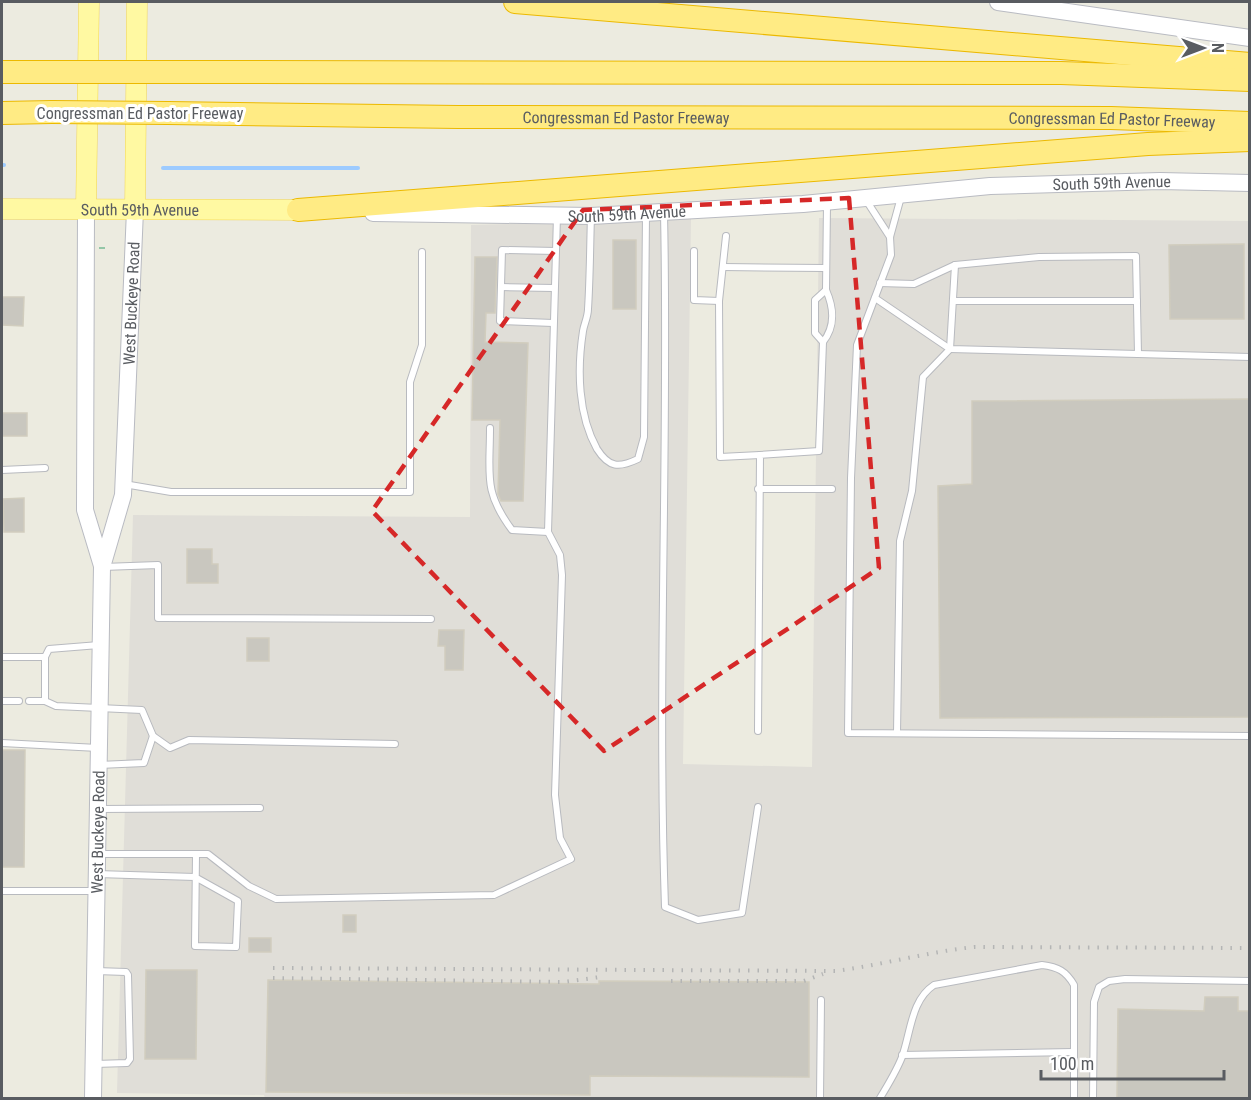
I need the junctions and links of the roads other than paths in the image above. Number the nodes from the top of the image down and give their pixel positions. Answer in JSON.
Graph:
{"nodes":[{"id":1,"x":89,"y":2,"type":"edge"},
{"id":2,"x":137,"y":2,"type":"edge"},
{"id":3,"x":515,"y":2,"type":"edge"},
{"id":4,"x":998,"y":2,"type":"edge"},
{"id":5,"x":1250,"y":38,"type":"edge"},
{"id":6,"x":1250,"y":64,"type":"edge"},
{"id":7,"x":2,"y":72,"type":"edge"},
{"id":8,"x":1250,"y":80,"type":"edge"},
{"id":9,"x":2,"y":113,"type":"edge"},
{"id":10,"x":1250,"y":123,"type":"edge"},
{"id":11,"x":1250,"y":140,"type":"edge"},
{"id":12,"x":1250,"y":183,"type":"edge"},
{"id":13,"x":902,"y":194,"type":"junction"},
{"id":14,"x":865,"y":198,"type":"junction"},
{"id":15,"x":827,"y":202,"type":"junction"},
{"id":16,"x":2,"y":209,"type":"edge"},
{"id":17,"x":86,"y":209,"type":"junction"},
{"id":18,"x":135,"y":210,"type":"junction"},
{"id":19,"x":298,"y":210,"type":"junction"},
{"id":20,"x":664,"y":213,"type":"junction"},
{"id":21,"x":646,"y":214,"type":"junction"},
{"id":22,"x":557,"y":216,"type":"junction"},
{"id":23,"x":591,"y":216,"type":"junction"},
{"id":24,"x":726,"y":236,"type":"dead end"},
{"id":25,"x":890,"y":237,"type":"junction"},
{"id":26,"x":556,"y":251,"type":"junction"},
{"id":27,"x":694,"y":251,"type":"dead end"},
{"id":28,"x":422,"y":252,"type":"dead end"},
{"id":29,"x":955,"y":265,"type":"junction"},
{"id":30,"x":723,"y":267,"type":"junction"},
{"id":31,"x":826,"y":268,"type":"junction"},
{"id":32,"x":880,"y":283,"type":"junction"},
{"id":33,"x":501,"y":287,"type":"junction"},
{"id":34,"x":554,"y":288,"type":"junction"},
{"id":35,"x":826,"y":290,"type":"junction"},
{"id":36,"x":874,"y":298,"type":"junction"},
{"id":37,"x":719,"y":301,"type":"junction"},
{"id":38,"x":953,"y":301,"type":"junction"},
{"id":39,"x":1137,"y":301,"type":"junction"},
{"id":40,"x":553,"y":323,"type":"junction"},
{"id":41,"x":822,"y":342,"type":"junction"},
{"id":42,"x":950,"y":349,"type":"junction"},
{"id":43,"x":1138,"y":354,"type":"junction"},
{"id":44,"x":1250,"y":357,"type":"edge"},
{"id":45,"x":490,"y":428,"type":"dead end"},
{"id":46,"x":760,"y":455,"type":"junction"},
{"id":47,"x":45,"y":468,"type":"dead end"},
{"id":48,"x":2,"y":470,"type":"edge"},
{"id":49,"x":123,"y":484,"type":"junction"},
{"id":50,"x":758,"y":489,"type":"junction"},
{"id":51,"x":832,"y":489,"type":"dead end"},
{"id":52,"x":548,"y":532,"type":"junction"},
{"id":53,"x":102,"y":567,"type":"junction"},
{"id":54,"x":431,"y":619,"type":"dead end"},
{"id":55,"x":101,"y":645,"type":"junction"},
{"id":56,"x":2,"y":657,"type":"edge"},
{"id":57,"x":45,"y":657,"type":"junction"},
{"id":58,"x":2,"y":701,"type":"edge"},
{"id":59,"x":19,"y":701,"type":"dead end"},
{"id":60,"x":29,"y":701,"type":"dead end"},
{"id":61,"x":45,"y":701,"type":"junction"},
{"id":62,"x":100,"y":707,"type":"junction"},
{"id":63,"x":758,"y":731,"type":"dead end"},
{"id":64,"x":897,"y":733,"type":"junction"},
{"id":65,"x":1250,"y":735,"type":"edge"},
{"id":66,"x":153,"y":736,"type":"junction"},
{"id":67,"x":2,"y":742,"type":"edge"},
{"id":68,"x":395,"y":744,"type":"dead end"},
{"id":69,"x":99,"y":756,"type":"junction"},
{"id":70,"x":758,"y":807,"type":"dead end"},
{"id":71,"x":260,"y":808,"type":"dead end"},
{"id":72,"x":98,"y":809,"type":"junction"},
{"id":73,"x":97,"y":854,"type":"junction"},
{"id":74,"x":196,"y":855,"type":"junction"},
{"id":75,"x":97,"y":874,"type":"junction"},
{"id":76,"x":195,"y":877,"type":"junction"},
{"id":77,"x":2,"y":891,"type":"edge"},
{"id":78,"x":96,"y":891,"type":"junction"},
{"id":79,"x":95,"y":971,"type":"junction"},
{"id":80,"x":1250,"y":981,"type":"edge"},
{"id":81,"x":821,"y":1000,"type":"dead end"},
{"id":82,"x":1074,"y":1052,"type":"junction"},
{"id":83,"x":902,"y":1056,"type":"junction"},
{"id":84,"x":93,"y":1064,"type":"junction"},
{"id":85,"x":93,"y":1098,"type":"edge"},
{"id":86,"x":820,"y":1098,"type":"edge"},
{"id":87,"x":880,"y":1098,"type":"edge"},
{"id":88,"x":1074,"y":1098,"type":"edge"},
{"id":89,"x":1092,"y":1098,"type":"edge"}],
"edges":[{"from":1,"to":17,"type":"main road","name":"West Buckeye Road"},
{"from":2,"to":18,"type":"main road","name":"West Buckeye Road"},
{"from":3,"to":6,"type":"highway"},
{"from":4,"to":5,"type":"main road"},
{"from":7,"to":8,"type":"highway","bridge":true},
{"from":9,"to":10,"type":"highway","name":"Congressman Ed Pastor Freeway","bridge":true},
{"from":11,"to":19,"type":"highway"},
{"from":12,"to":13,"type":"main road","name":"South 59th Avenue"},
{"from":13,"to":14,"type":"main road","name":"South 59th Avenue"},
{"from":13,"to":25,"type":"lane"},
{"from":14,"to":15,"type":"main road","name":"South 59th Avenue"},
{"from":14,"to":25,"type":"lane"},
{"from":15,"to":20,"type":"main road","name":"South 59th Avenue"},
{"from":15,"to":31,"type":"lane"},
{"from":16,"to":17,"type":"main road","name":"South 59th Avenue"},
{"from":17,"to":18,"type":"main road","name":"South 59th Avenue"},
{"from":17,"to":53,"type":"main road","name":"West Buckeye Road"},
{"from":18,"to":19,"type":"main road","name":"South 59th Avenue"},
{"from":18,"to":49,"type":"main road","name":"West Buckeye Road"},
{"from":19,"to":22,"type":"main road","name":"South 59th Avenue"},
{"from":20,"to":21,"type":"main road","name":"South 59th Avenue"},
{"from":20,"to":70,"type":"lane"},
{"from":21,"to":23,"type":"main road","name":"South 59th Avenue"},
{"from":21,"to":23,"type":"lane"},
{"from":22,"to":23,"type":"main road","name":"South 59th Avenue"},
{"from":22,"to":26,"type":"lane"},
{"from":24,"to":30,"type":"lane"},
{"from":25,"to":32,"type":"lane"},
{"from":26,"to":33,"type":"lane"},
{"from":26,"to":34,"type":"lane"},
{"from":27,"to":37,"type":"lane"},
{"from":28,"to":49,"type":"lane"},
{"from":29,"to":32,"type":"lane"},
{"from":29,"to":38,"type":"lane"},
{"from":29,"to":39,"type":"lane"},
{"from":30,"to":31,"type":"lane"},
{"from":30,"to":37,"type":"lane"},
{"from":31,"to":35,"type":"lane"},
{"from":32,"to":36,"type":"lane"},
{"from":33,"to":34,"type":"lane"},
{"from":33,"to":40,"type":"lane"},
{"from":34,"to":40,"type":"lane"},
{"from":35,"to":41,"type":"lane"},
{"from":35,"to":41,"type":"lane"},
{"from":36,"to":42,"type":"lane"},
{"from":36,"to":64,"type":"lane"},
{"from":37,"to":46,"type":"lane"},
{"from":38,"to":39,"type":"lane"},
{"from":38,"to":42,"type":"lane"},
{"from":39,"to":43,"type":"lane"},
{"from":40,"to":52,"type":"lane"},
{"from":41,"to":46,"type":"lane"},
{"from":42,"to":43,"type":"lane"},
{"from":42,"to":64,"type":"lane"},
{"from":43,"to":44,"type":"lane"},
{"from":45,"to":52,"type":"lane"},
{"from":46,"to":50,"type":"lane"},
{"from":47,"to":48,"type":"lane"},
{"from":49,"to":53,"type":"main road","name":"West Buckeye Road"},
{"from":50,"to":51,"type":"lane"},
{"from":50,"to":63,"type":"lane"},
{"from":52,"to":74,"type":"lane"},
{"from":53,"to":54,"type":"lane"},
{"from":53,"to":55,"type":"main road","name":"West Buckeye Road"},
{"from":55,"to":57,"type":"lane"},
{"from":55,"to":62,"type":"main road","name":"West Buckeye Road"},
{"from":56,"to":57,"type":"lane"},
{"from":57,"to":61,"type":"lane"},
{"from":58,"to":59,"type":"lane"},
{"from":60,"to":61,"type":"lane"},
{"from":61,"to":62,"type":"lane"},
{"from":62,"to":66,"type":"lane"},
{"from":62,"to":69,"type":"main road","name":"West Buckeye Road"},
{"from":64,"to":65,"type":"lane"},
{"from":66,"to":68,"type":"lane"},
{"from":66,"to":69,"type":"lane"},
{"from":67,"to":69,"type":"lane"},
{"from":69,"to":72,"type":"main road","name":"West Buckeye Road"},
{"from":71,"to":72,"type":"lane"},
{"from":72,"to":73,"type":"main road","name":"West Buckeye Road"},
{"from":73,"to":74,"type":"lane"},
{"from":73,"to":75,"type":"main road","name":"West Buckeye Road"},
{"from":74,"to":76,"type":"lane"},
{"from":75,"to":76,"type":"lane"},
{"from":75,"to":78,"type":"main road","name":"West Buckeye Road"},
{"from":76,"to":76,"type":"lane"},
{"from":77,"to":78,"type":"lane"},
{"from":78,"to":79,"type":"main road","name":"West Buckeye Road"},
{"from":79,"to":84,"type":"main road","name":"West Buckeye Road"},
{"from":79,"to":84,"type":"lane"},
{"from":80,"to":89,"type":"lane"},
{"from":81,"to":86,"type":"lane"},
{"from":82,"to":83,"type":"lane"},
{"from":82,"to":83,"type":"lane"},
{"from":82,"to":88,"type":"lane"},
{"from":83,"to":87,"type":"lane"},
{"from":84,"to":85,"type":"main road","name":"West Buckeye Road"}]}
